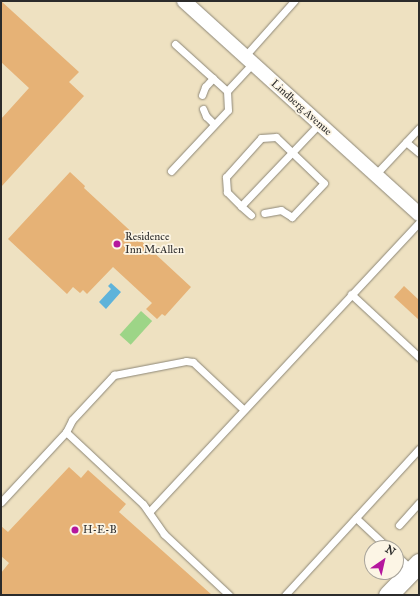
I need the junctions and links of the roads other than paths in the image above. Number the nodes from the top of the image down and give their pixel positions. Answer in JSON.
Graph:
{"nodes":[{"id":1,"x":294,"y":1,"type":"edge"},
{"id":2,"x":191,"y":3,"type":"edge"},
{"id":3,"x":175,"y":44,"type":"dead end"},
{"id":4,"x":249,"y":60,"type":"junction"},
{"id":5,"x":213,"y":78,"type":"junction"},
{"id":6,"x":227,"y":91,"type":"junction"},
{"id":7,"x":202,"y":95,"type":"dead end"},
{"id":8,"x":203,"y":109,"type":"dead end"},
{"id":9,"x":214,"y":124,"type":"junction"},
{"id":10,"x":319,"y":124,"type":"junction"},
{"id":11,"x":419,"y":128,"type":"edge"},
{"id":12,"x":406,"y":142,"type":"junction"},
{"id":13,"x":292,"y":152,"type":"junction"},
{"id":14,"x":419,"y":153,"type":"edge"},
{"id":15,"x":171,"y":171,"type":"dead end"},
{"id":16,"x":375,"y":175,"type":"junction"},
{"id":17,"x":241,"y":206,"type":"junction"},
{"id":18,"x":264,"y":213,"type":"dead end"},
{"id":19,"x":251,"y":214,"type":"dead end"},
{"id":20,"x":419,"y":214,"type":"edge"},
{"id":21,"x":419,"y":222,"type":"edge"},
{"id":22,"x":351,"y":294,"type":"junction"},
{"id":23,"x":419,"y":357,"type":"edge"},
{"id":24,"x":243,"y":409,"type":"junction"},
{"id":25,"x":66,"y":432,"type":"junction"},
{"id":26,"x":419,"y":449,"type":"edge"},
{"id":27,"x":1,"y":502,"type":"edge"},
{"id":28,"x":419,"y":503,"type":"edge"},
{"id":29,"x":149,"y":512,"type":"junction"},
{"id":30,"x":356,"y":518,"type":"junction"},
{"id":31,"x":399,"y":525,"type":"dead end"},
{"id":32,"x":379,"y":540,"type":"edge"},
{"id":33,"x":404,"y":559,"type":"edge"},
{"id":34,"x":416,"y":566,"type":"edge"},
{"id":35,"x":229,"y":595,"type":"edge"},
{"id":36,"x":285,"y":595,"type":"edge"},
{"id":37,"x":388,"y":595,"type":"edge"}],
"edges":[{"from":1,"to":4,"type":"lane"},
{"from":2,"to":4,"type":"street","name":"Lindberg Avenue"},
{"from":3,"to":5,"type":"lane"},
{"from":4,"to":6,"type":"lane"},
{"from":4,"to":10,"type":"street","name":"Lindberg Avenue"},
{"from":5,"to":6,"type":"lane"},
{"from":5,"to":7,"type":"lane"},
{"from":6,"to":9,"type":"lane"},
{"from":8,"to":9,"type":"lane"},
{"from":9,"to":15,"type":"lane"},
{"from":10,"to":13,"type":"lane"},
{"from":10,"to":16,"type":"street","name":"Lindberg Avenue"},
{"from":11,"to":12,"type":"lane"},
{"from":12,"to":14,"type":"lane"},
{"from":12,"to":16,"type":"lane"},
{"from":13,"to":17,"type":"lane"},
{"from":13,"to":17,"type":"lane"},
{"from":13,"to":18,"type":"lane"},
{"from":16,"to":20,"type":"street","name":"Lindberg Avenue"},
{"from":17,"to":19,"type":"lane"},
{"from":21,"to":22,"type":"lane"},
{"from":22,"to":23,"type":"lane"},
{"from":22,"to":24,"type":"lane"},
{"from":24,"to":25,"type":"lane"},
{"from":24,"to":29,"type":"lane"},
{"from":25,"to":27,"type":"lane"},
{"from":25,"to":29,"type":"lane"},
{"from":26,"to":30,"type":"lane"},
{"from":28,"to":31,"type":"lane"},
{"from":29,"to":35,"type":"lane"},
{"from":30,"to":32,"type":"lane"},
{"from":30,"to":36,"type":"lane"},
{"from":33,"to":34,"type":"lane"},
{"from":34,"to":37,"type":"main road"}]}
